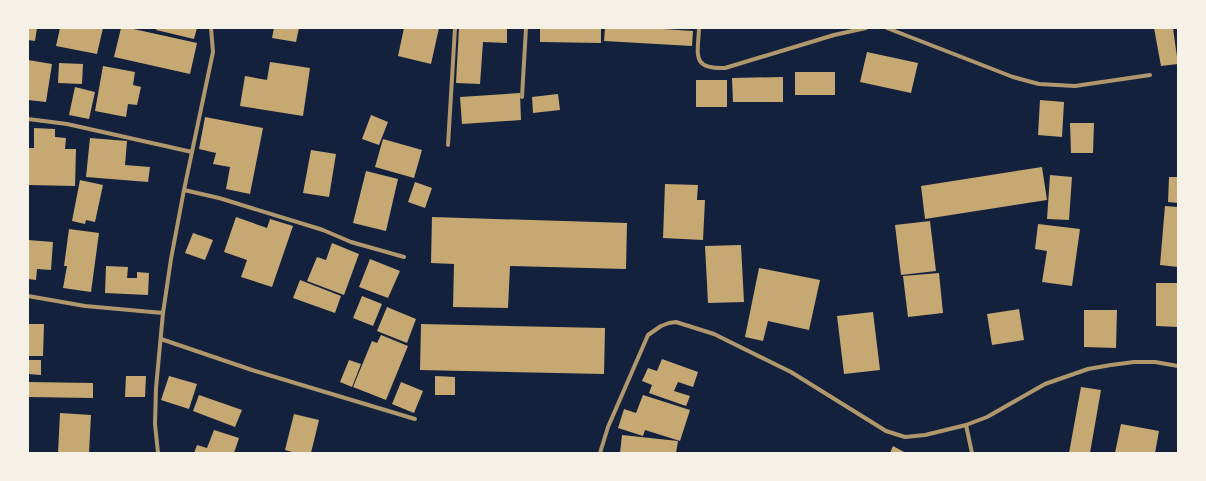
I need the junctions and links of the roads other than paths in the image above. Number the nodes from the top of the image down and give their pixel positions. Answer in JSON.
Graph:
{"nodes":[{"id":1,"x":211,"y":28,"type":"edge"},
{"id":2,"x":455,"y":28,"type":"edge"},
{"id":3,"x":526,"y":28,"type":"edge"},
{"id":4,"x":699,"y":28,"type":"edge"},
{"id":5,"x":866,"y":28,"type":"edge"},
{"id":6,"x":886,"y":28,"type":"edge"},
{"id":7,"x":1150,"y":75,"type":"dead end"},
{"id":8,"x":522,"y":97,"type":"dead end"},
{"id":9,"x":28,"y":119,"type":"edge"},
{"id":10,"x":448,"y":145,"type":"dead end"},
{"id":11,"x":192,"y":152,"type":"junction"},
{"id":12,"x":184,"y":190,"type":"junction"},
{"id":13,"x":404,"y":257,"type":"dead end"},
{"id":14,"x":28,"y":296,"type":"edge"},
{"id":15,"x":163,"y":313,"type":"junction"},
{"id":16,"x":161,"y":339,"type":"junction"},
{"id":17,"x":1178,"y":366,"type":"edge"},
{"id":18,"x":416,"y":419,"type":"dead end"},
{"id":19,"x":966,"y":426,"type":"junction"},
{"id":20,"x":158,"y":453,"type":"edge"},
{"id":21,"x":600,"y":453,"type":"edge"},
{"id":22,"x":972,"y":453,"type":"edge"}],
"edges":[{"from":1,"to":11,"type":"street"},
{"from":2,"to":10,"type":"street"},
{"from":3,"to":8,"type":"street"},
{"from":4,"to":5,"type":"street"},
{"from":6,"to":7,"type":"street"},
{"from":9,"to":11,"type":"street"},
{"from":11,"to":12,"type":"street"},
{"from":12,"to":13,"type":"street"},
{"from":12,"to":15,"type":"street"},
{"from":14,"to":15,"type":"street"},
{"from":15,"to":16,"type":"street"},
{"from":16,"to":18,"type":"street"},
{"from":16,"to":20,"type":"street"},
{"from":17,"to":19,"type":"street"},
{"from":19,"to":21,"type":"street"},
{"from":19,"to":22,"type":"street"}]}
